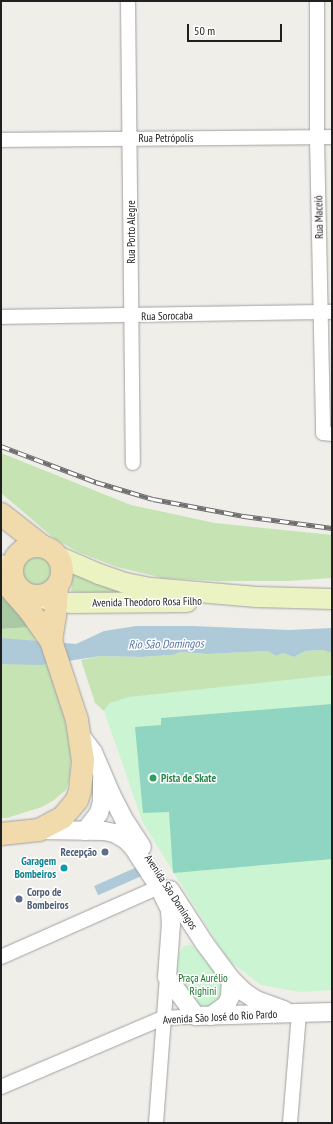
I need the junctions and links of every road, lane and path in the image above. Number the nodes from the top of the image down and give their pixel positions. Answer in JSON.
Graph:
{"nodes":[{"id":1,"x":128,"y":1,"type":"edge"},
{"id":2,"x":317,"y":1,"type":"edge"},
{"id":3,"x":317,"y":138,"type":"junction"},
{"id":4,"x":332,"y":138,"type":"edge"},
{"id":5,"x":131,"y":139,"type":"junction"},
{"id":6,"x":1,"y":140,"type":"edge"},
{"id":7,"x":326,"y":312,"type":"edge"},
{"id":8,"x":132,"y":316,"type":"junction"},
{"id":9,"x":1,"y":317,"type":"edge"},
{"id":10,"x":327,"y":434,"type":"edge"},
{"id":11,"x":133,"y":463,"type":"dead end"},
{"id":12,"x":1,"y":514,"type":"edge"},
{"id":13,"x":1,"y":527,"type":"edge"},
{"id":14,"x":40,"y":549,"type":"junction"},
{"id":15,"x":1,"y":551,"type":"edge"},
{"id":16,"x":4,"y":574,"type":"edge"},
{"id":17,"x":51,"y":595,"type":"junction"},
{"id":18,"x":257,"y":597,"type":"junction"},
{"id":19,"x":332,"y":599,"type":"edge"},
{"id":20,"x":51,"y":641,"type":"junction"},
{"id":21,"x":78,"y":727,"type":"junction"},
{"id":22,"x":100,"y":771,"type":"junction"},
{"id":23,"x":39,"y":830,"type":"junction"},
{"id":24,"x":85,"y":830,"type":"junction"},
{"id":25,"x":6,"y":837,"type":"edge"},
{"id":26,"x":159,"y":887,"type":"junction"},
{"id":27,"x":205,"y":944,"type":"junction"},
{"id":28,"x":170,"y":947,"type":"junction"},
{"id":29,"x":1,"y":957,"type":"edge"},
{"id":30,"x":167,"y":977,"type":"junction"},
{"id":31,"x":231,"y":979,"type":"junction"},
{"id":32,"x":332,"y":1012,"type":"edge"},
{"id":33,"x":298,"y":1013,"type":"junction"},
{"id":34,"x":204,"y":1016,"type":"junction"},
{"id":35,"x":163,"y":1018,"type":"junction"},
{"id":36,"x":1,"y":1087,"type":"edge"},
{"id":37,"x":156,"y":1123,"type":"edge"},
{"id":38,"x":290,"y":1123,"type":"edge"}],
"edges":[{"from":1,"to":5,"type":"street","name":"Rua Porto Alegre"},
{"from":2,"to":3,"type":"street","name":"Rua Maceió"},
{"from":3,"to":4,"type":"street","name":"Rua Petrópolis"},
{"from":3,"to":5,"type":"street","name":"Rua Petrópolis"},
{"from":3,"to":7,"type":"street","name":"Rua Maceió"},
{"from":5,"to":6,"type":"street","name":"Rua Petrópolis"},
{"from":5,"to":8,"type":"street","name":"Rua Porto Alegre"},
{"from":7,"to":8,"type":"street","name":"Rua Sorocaba"},
{"from":7,"to":10,"type":"street","name":"Rua Maceió"},
{"from":8,"to":9,"type":"street","name":"Rua Sorocaba"},
{"from":8,"to":11,"type":"street","name":"Rua Porto Alegre"},
{"from":12,"to":14,"type":"main road"},
{"from":13,"to":14,"type":"main road","name":"Avenida Theodoro Rosa Filho"},
{"from":14,"to":15,"type":"main road"},
{"from":14,"to":16,"type":"main road"},
{"from":14,"to":17,"type":"main road"},
{"from":14,"to":18,"type":"main road","name":"Avenida Theodoro Rosa Filho"},
{"from":16,"to":17,"type":"main road"},
{"from":16,"to":20,"type":"main road"},
{"from":17,"to":18,"type":"main road","name":"Avenida Theodoro Rosa Filho"},
{"from":17,"to":20,"type":"main road"},
{"from":18,"to":19,"type":"main road","name":"Avenida Theodoro Rosa Filho"},
{"from":20,"to":21,"type":"main road"},
{"from":21,"to":22,"type":"street","name":"Avenida São Domingos"},
{"from":21,"to":23,"type":"main road"},
{"from":22,"to":24,"type":"street"},
{"from":22,"to":27,"type":"street","name":"Avenida São Domingos"},
{"from":23,"to":24,"type":"street","name":"Avenida São Domingos"},
{"from":23,"to":25,"type":"main road"},
{"from":24,"to":26,"type":"street","name":"Avenida São Domingos"},
{"from":26,"to":28,"type":"street","name":"Avenida São Domingos"},
{"from":26,"to":29,"type":"street"},
{"from":27,"to":28,"type":"street"},
{"from":27,"to":31,"type":"street","name":"Avenida São Domingos"},
{"from":28,"to":30,"type":"street","name":"Avenida São Domingos"},
{"from":30,"to":34,"type":"street"},
{"from":30,"to":35,"type":"street","name":"Avenida São Domingos"},
{"from":31,"to":33,"type":"street","name":"Avenida São Domingos"},
{"from":31,"to":34,"type":"street"},
{"from":32,"to":33,"type":"street","name":"Avenida São José do Rio Pardo"},
{"from":33,"to":34,"type":"street","name":"Avenida São José do Rio Pardo"},
{"from":33,"to":38,"type":"street"},
{"from":34,"to":35,"type":"street","name":"Avenida São José do Rio Pardo"},
{"from":35,"to":36,"type":"street","name":"Avenida São José do Rio Pardo"},
{"from":35,"to":37,"type":"street","name":"Avenida São Domingos"}]}
